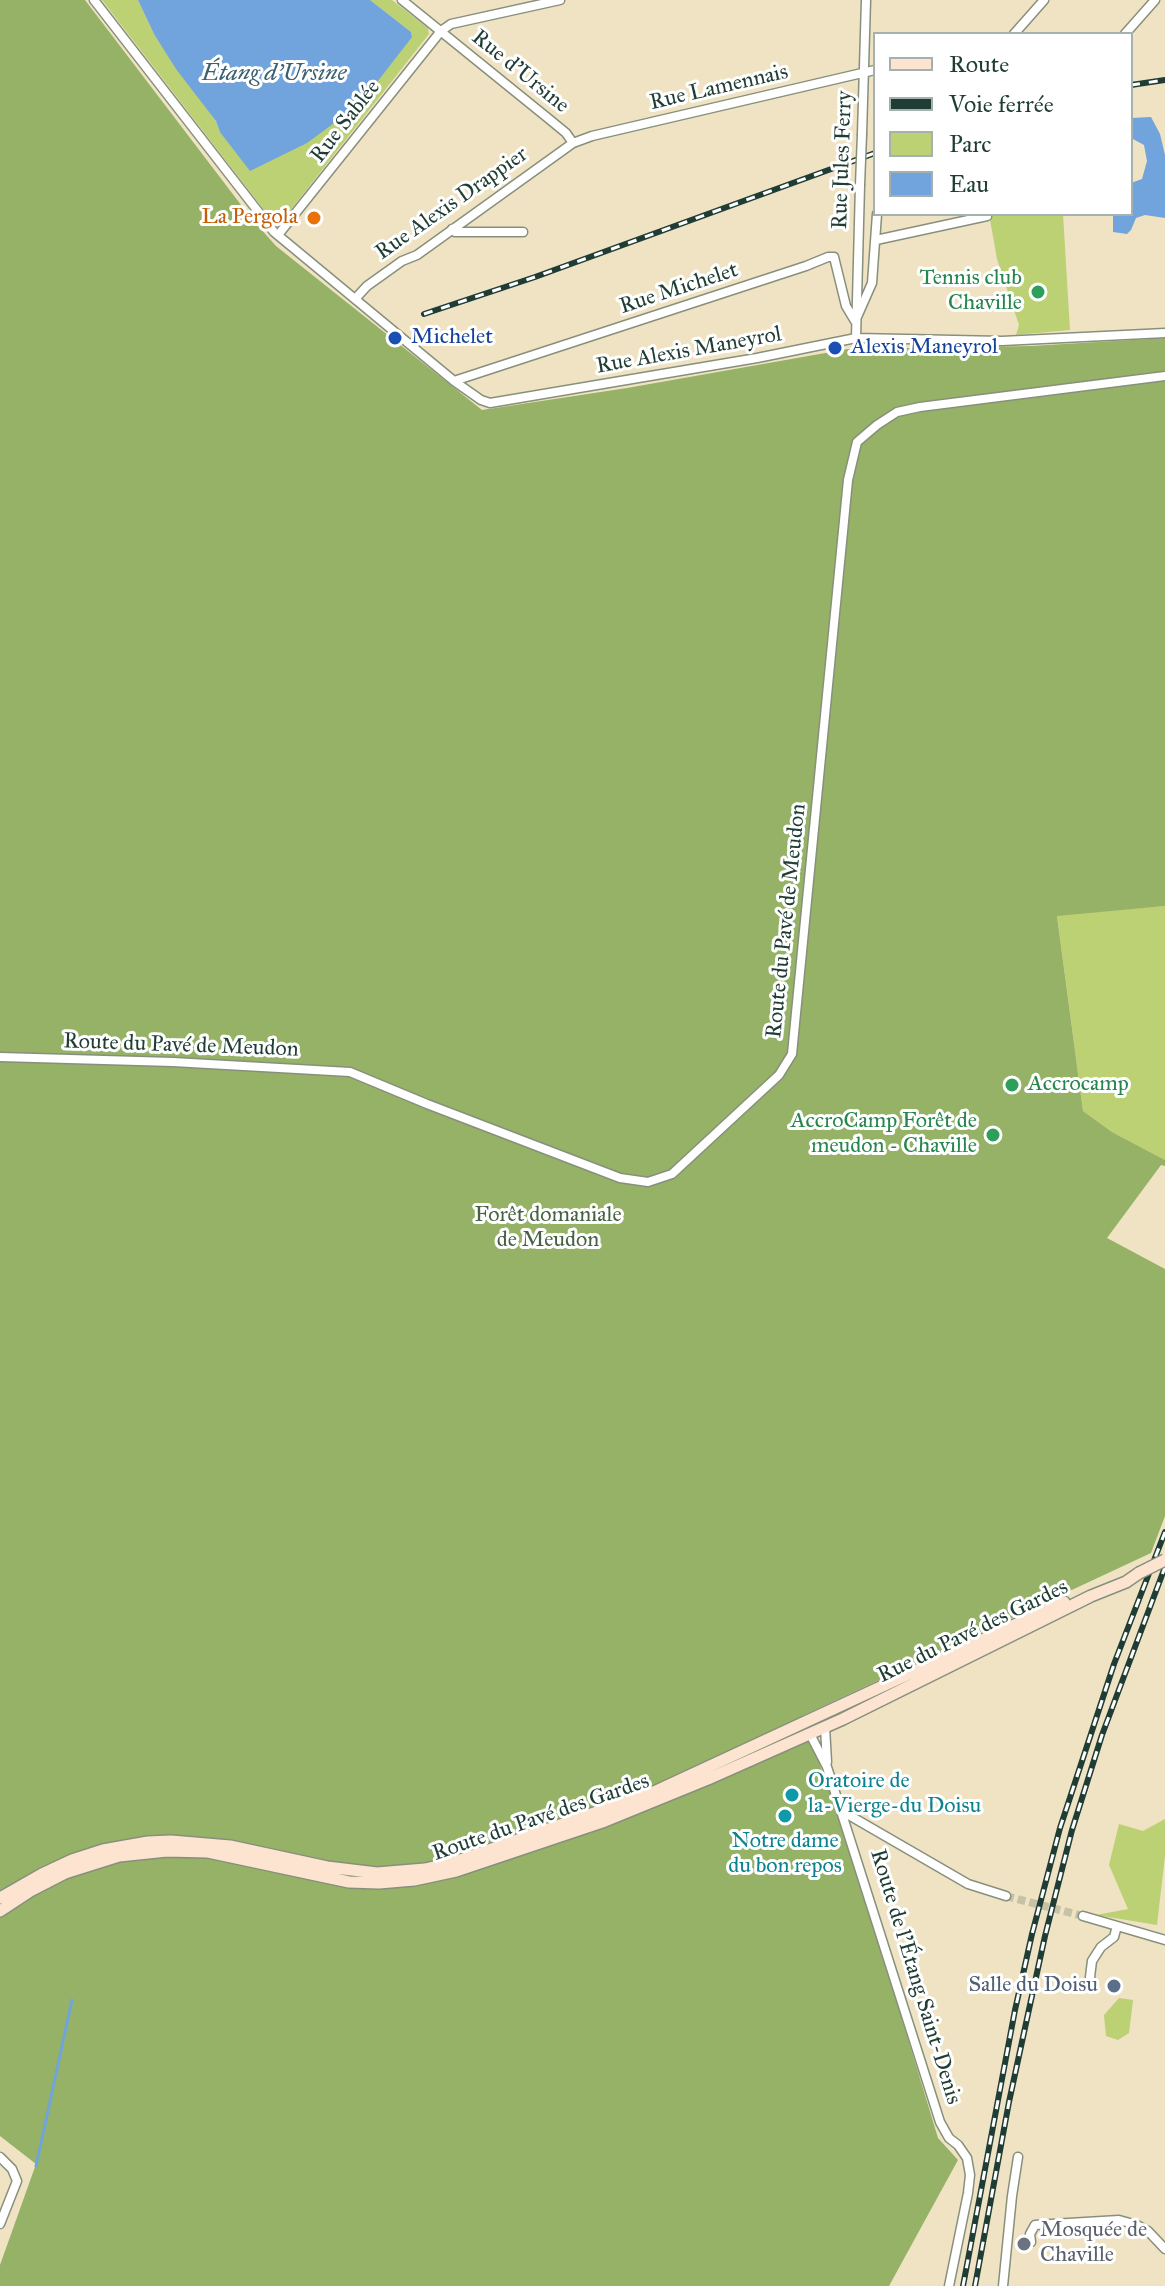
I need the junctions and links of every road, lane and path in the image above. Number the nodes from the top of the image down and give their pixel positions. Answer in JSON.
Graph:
{"nodes":[{"id":1,"x":94,"y":0,"type":"edge"},
{"id":2,"x":402,"y":0,"type":"edge"},
{"id":3,"x":560,"y":0,"type":"edge"},
{"id":4,"x":866,"y":0,"type":"edge"},
{"id":5,"x":1044,"y":0,"type":"edge"},
{"id":6,"x":1155,"y":0,"type":"edge"},
{"id":7,"x":441,"y":31,"type":"junction"},
{"id":8,"x":1016,"y":32,"type":"edge"},
{"id":9,"x":1127,"y":32,"type":"edge"},
{"id":10,"x":873,"y":70,"type":"edge"},
{"id":11,"x":864,"y":72,"type":"junction"},
{"id":12,"x":573,"y":143,"type":"junction"},
{"id":13,"x":877,"y":216,"type":"edge"},
{"id":14,"x":987,"y":216,"type":"dead end"},
{"id":15,"x":452,"y":229,"type":"junction"},
{"id":16,"x":523,"y":232,"type":"dead end"},
{"id":17,"x":278,"y":235,"type":"junction"},
{"id":18,"x":876,"y":240,"type":"junction"},
{"id":19,"x":355,"y":299,"type":"junction"},
{"id":20,"x":855,"y":321,"type":"junction"},
{"id":21,"x":1165,"y":333,"type":"edge"},
{"id":22,"x":856,"y":338,"type":"junction"},
{"id":23,"x":1165,"y":376,"type":"edge"},
{"id":24,"x":454,"y":381,"type":"junction"},
{"id":25,"x":0,"y":1057,"type":"edge"},
{"id":26,"x":1165,"y":1560,"type":"edge"},
{"id":27,"x":822,"y":1721,"type":"junction"},
{"id":28,"x":807,"y":1728,"type":"junction"},
{"id":29,"x":827,"y":1767,"type":"junction"},
{"id":30,"x":839,"y":1803,"type":"junction"},
{"id":31,"x":1006,"y":1896,"type":"tunnel mouth"},
{"id":32,"x":0,"y":1898,"type":"edge"},
{"id":33,"x":0,"y":1911,"type":"edge"},
{"id":34,"x":1083,"y":1916,"type":"tunnel mouth"},
{"id":35,"x":1117,"y":1926,"type":"junction"},
{"id":36,"x":1165,"y":1940,"type":"edge"},
{"id":37,"x":1093,"y":1988,"type":"dead end"},
{"id":38,"x":0,"y":2157,"type":"edge"},
{"id":39,"x":1018,"y":2157,"type":"dead end"},
{"id":40,"x":0,"y":2224,"type":"edge"},
{"id":41,"x":1031,"y":2242,"type":"dead end"},
{"id":42,"x":1165,"y":2249,"type":"edge"},
{"id":43,"x":949,"y":2286,"type":"edge"},
{"id":44,"x":1003,"y":2286,"type":"edge"}],
"edges":[{"from":1,"to":17,"type":"street","name":"Rue Alexis Maneyrol"},
{"from":2,"to":7,"type":"street","name":"Rue d'Ursine"},
{"from":3,"to":7,"type":"street"},
{"from":4,"to":11,"type":"street","name":"Rue Jules Ferry"},
{"from":5,"to":8,"type":"street"},
{"from":6,"to":9,"type":"street"},
{"from":7,"to":12,"type":"street","name":"Rue d'Ursine"},
{"from":7,"to":17,"type":"street","name":"Rue Sablée"},
{"from":10,"to":11,"type":"street","name":"Rue Lamennais"},
{"from":11,"to":12,"type":"street","name":"Rue Lamennais"},
{"from":11,"to":20,"type":"street","name":"Rue Jules Ferry","bridge":true},
{"from":12,"to":15,"type":"street","name":"Rue Alexis Drappier"},
{"from":13,"to":18,"type":"street"},
{"from":14,"to":18,"type":"street"},
{"from":15,"to":16,"type":"street"},
{"from":15,"to":19,"type":"street","name":"Rue Alexis Drappier"},
{"from":17,"to":19,"type":"street","name":"Rue Alexis Maneyrol"},
{"from":18,"to":20,"type":"street"},
{"from":19,"to":24,"type":"street","name":"Rue Alexis Maneyrol"},
{"from":20,"to":22,"type":"street","name":"Rue Michelet"},
{"from":20,"to":24,"type":"street","name":"Rue Michelet"},
{"from":21,"to":22,"type":"street","name":"Rue Alexis Maneyrol"},
{"from":22,"to":24,"type":"street","name":"Rue Alexis Maneyrol"},
{"from":23,"to":25,"type":"street","name":"Route du Pavé de Meudon"},
{"from":26,"to":27,"type":"main road","name":"Rue du Pavé des Gardes","bridge":true},
{"from":27,"to":28,"type":"main road","name":"Rue du Pavé des Gardes"},
{"from":27,"to":29,"type":"street","name":"Route de l'Étang Saint-Denis"},
{"from":28,"to":29,"type":"street","name":"Route de l'Étang Saint-Denis"},
{"from":28,"to":32,"type":"main road","name":"Route du Pavé des Gardes"},
{"from":28,"to":33,"type":"main road","name":"Route du Pavé des Gardes"},
{"from":29,"to":30,"type":"street","name":"Route de l'Étang Saint-Denis"},
{"from":30,"to":31,"type":"street"},
{"from":30,"to":43,"type":"street","name":"Route de l'Étang Saint-Denis"},
{"from":34,"to":35,"type":"street"},
{"from":35,"to":36,"type":"street"},
{"from":35,"to":37,"type":"street"},
{"from":38,"to":40,"type":"street"},
{"from":39,"to":44,"type":"street"},
{"from":41,"to":42,"type":"street"}]}
